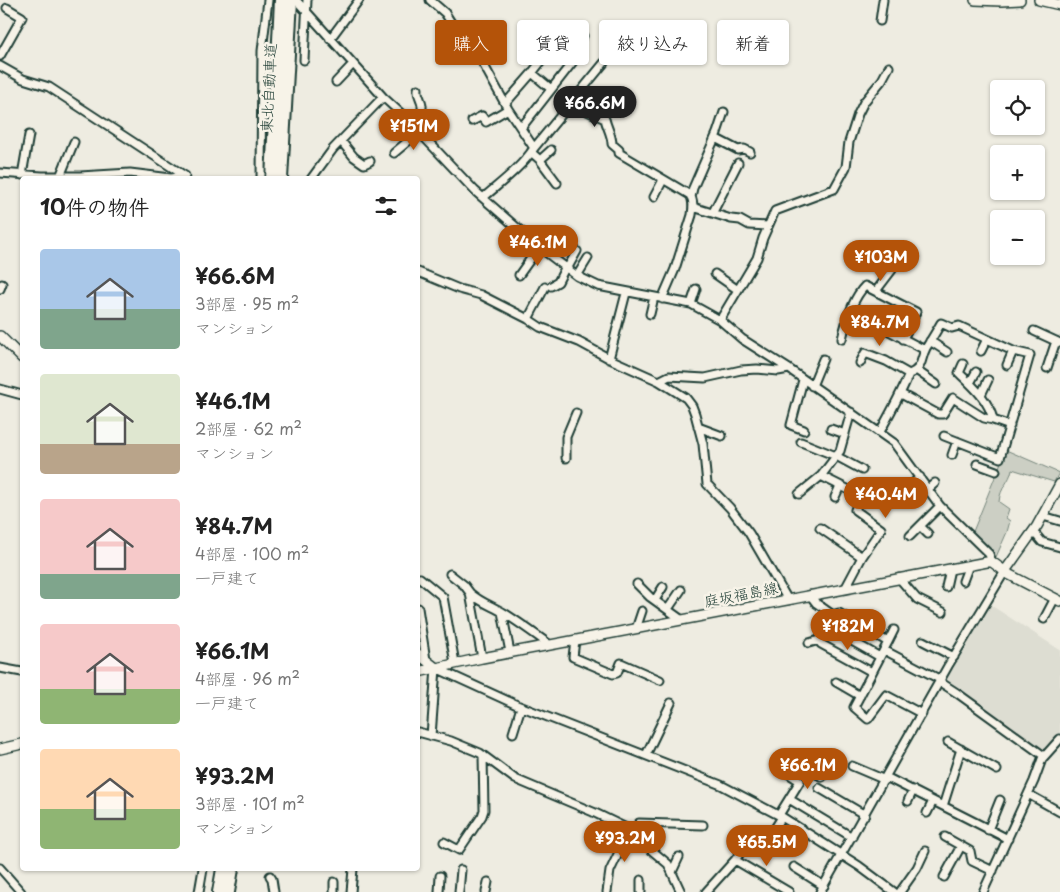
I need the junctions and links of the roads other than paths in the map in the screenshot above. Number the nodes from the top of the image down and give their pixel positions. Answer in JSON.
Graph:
{"nodes":[{"id":1,"x":268,"y":0,"type":"edge"},
{"id":2,"x":281,"y":0,"type":"edge"},
{"id":3,"x":308,"y":0,"type":"edge"},
{"id":4,"x":359,"y":0,"type":"edge"},
{"id":5,"x":430,"y":0,"type":"edge"},
{"id":6,"x":883,"y":0,"type":"edge"},
{"id":7,"x":974,"y":0,"type":"edge"},
{"id":8,"x":1020,"y":0,"type":"edge"},
{"id":9,"x":1039,"y":0,"type":"edge"},
{"id":10,"x":294,"y":1,"type":"edge"},
{"id":11,"x":1001,"y":1,"type":"edge"},
{"id":12,"x":1060,"y":5,"type":"edge"},
{"id":13,"x":7,"y":8,"type":"dead end"},
{"id":14,"x":308,"y":12,"type":"junction"},
{"id":15,"x":880,"y":21,"type":"dead end"},
{"id":16,"x":330,"y":39,"type":"junction"},
{"id":17,"x":0,"y":56,"type":"edge"},
{"id":18,"x":304,"y":60,"type":"dead end"},
{"id":19,"x":353,"y":64,"type":"junction"},
{"id":20,"x":538,"y":65,"type":"edge"},
{"id":21,"x":570,"y":65,"type":"edge"},
{"id":22,"x":602,"y":65,"type":"edge"},
{"id":23,"x":0,"y":66,"type":"edge"},
{"id":24,"x":889,"y":67,"type":"dead end"},
{"id":25,"x":532,"y":73,"type":"junction"},
{"id":26,"x":336,"y":82,"type":"dead end"},
{"id":27,"x":418,"y":89,"type":"dead end"},
{"id":28,"x":552,"y":89,"type":"junction"},
{"id":29,"x":382,"y":97,"type":"junction"},
{"id":30,"x":571,"y":104,"type":"junction"},
{"id":31,"x":507,"y":106,"type":"junction"},
{"id":32,"x":724,"y":112,"type":"dead end"},
{"id":33,"x":472,"y":122,"type":"dead end"},
{"id":34,"x":521,"y":128,"type":"junction"},
{"id":35,"x":417,"y":130,"type":"junction"},
{"id":36,"x":29,"y":135,"type":"dead end"},
{"id":37,"x":715,"y":138,"type":"junction"},
{"id":38,"x":341,"y":141,"type":"junction"},
{"id":39,"x":74,"y":142,"type":"dead end"},
{"id":40,"x":533,"y":150,"type":"junction"},
{"id":41,"x":552,"y":150,"type":"dead end"},
{"id":42,"x":750,"y":152,"type":"dead end"},
{"id":43,"x":394,"y":153,"type":"dead end"},
{"id":44,"x":540,"y":160,"type":"junction"},
{"id":45,"x":370,"y":161,"type":"dead end"},
{"id":46,"x":738,"y":163,"type":"dead end"},
{"id":47,"x":0,"y":173,"type":"edge"},
{"id":48,"x":22,"y":175,"type":"junction"},
{"id":49,"x":35,"y":176,"type":"edge"},
{"id":50,"x":61,"y":176,"type":"edge"},
{"id":51,"x":98,"y":176,"type":"edge"},
{"id":52,"x":155,"y":176,"type":"edge"},
{"id":53,"x":182,"y":176,"type":"edge"},
{"id":54,"x":261,"y":176,"type":"edge"},
{"id":55,"x":272,"y":176,"type":"edge"},
{"id":56,"x":281,"y":176,"type":"edge"},
{"id":57,"x":314,"y":176,"type":"edge"},
{"id":58,"x":663,"y":180,"type":"junction"},
{"id":59,"x":557,"y":183,"type":"dead end"},
{"id":60,"x":654,"y":197,"type":"dead end"},
{"id":61,"x":691,"y":197,"type":"junction"},
{"id":62,"x":483,"y":198,"type":"junction"},
{"id":63,"x":693,"y":207,"type":"junction"},
{"id":64,"x":713,"y":212,"type":"junction"},
{"id":65,"x":768,"y":226,"type":"junction"},
{"id":66,"x":538,"y":247,"type":"junction"},
{"id":67,"x":577,"y":251,"type":"dead end"},
{"id":68,"x":588,"y":258,"type":"dead end"},
{"id":69,"x":566,"y":268,"type":"junction"},
{"id":70,"x":892,"y":270,"type":"dead end"},
{"id":71,"x":420,"y":273,"type":"edge"},
{"id":72,"x":715,"y":274,"type":"dead end"},
{"id":73,"x":519,"y":275,"type":"dead end"},
{"id":74,"x":578,"y":276,"type":"junction"},
{"id":75,"x":696,"y":289,"type":"dead end"},
{"id":76,"x":738,"y":290,"type":"junction"},
{"id":77,"x":876,"y":292,"type":"junction"},
{"id":78,"x":626,"y":293,"type":"junction"},
{"id":79,"x":654,"y":297,"type":"junction"},
{"id":80,"x":662,"y":299,"type":"junction"},
{"id":81,"x":691,"y":304,"type":"junction"},
{"id":82,"x":851,"y":311,"type":"junction"},
{"id":83,"x":650,"y":314,"type":"dead end"},
{"id":84,"x":528,"y":319,"type":"junction"},
{"id":85,"x":720,"y":320,"type":"junction"},
{"id":86,"x":1034,"y":331,"type":"dead end"},
{"id":87,"x":0,"y":336,"type":"edge"},
{"id":88,"x":842,"y":339,"type":"dead end"},
{"id":89,"x":904,"y":339,"type":"junction"},
{"id":90,"x":988,"y":339,"type":"junction"},
{"id":91,"x":930,"y":340,"type":"junction"},
{"id":92,"x":1058,"y":342,"type":"edge"},
{"id":93,"x":925,"y":350,"type":"junction"},
{"id":94,"x":1013,"y":351,"type":"junction"},
{"id":95,"x":947,"y":352,"type":"dead end"},
{"id":96,"x":981,"y":352,"type":"dead end"},
{"id":97,"x":20,"y":356,"type":"edge"},
{"id":98,"x":609,"y":359,"type":"junction"},
{"id":99,"x":823,"y":359,"type":"dead end"},
{"id":100,"x":860,"y":363,"type":"dead end"},
{"id":101,"x":963,"y":364,"type":"dead end"},
{"id":102,"x":1007,"y":365,"type":"dead end"},
{"id":103,"x":1048,"y":368,"type":"dead end"},
{"id":104,"x":788,"y":369,"type":"junction"},
{"id":105,"x":913,"y":372,"type":"junction"},
{"id":106,"x":976,"y":372,"type":"dead end"},
{"id":107,"x":804,"y":380,"type":"junction"},
{"id":108,"x":988,"y":380,"type":"dead end"},
{"id":109,"x":659,"y":381,"type":"junction"},
{"id":110,"x":970,"y":383,"type":"junction"},
{"id":111,"x":936,"y":384,"type":"dead end"},
{"id":112,"x":812,"y":386,"type":"junction"},
{"id":113,"x":0,"y":389,"type":"edge"},
{"id":114,"x":20,"y":394,"type":"edge"},
{"id":115,"x":901,"y":394,"type":"junction"},
{"id":116,"x":981,"y":394,"type":"junction"},
{"id":117,"x":851,"y":412,"type":"junction"},
{"id":118,"x":576,"y":413,"type":"dead end"},
{"id":119,"x":993,"y":420,"type":"junction"},
{"id":120,"x":1010,"y":426,"type":"junction"},
{"id":121,"x":698,"y":427,"type":"junction"},
{"id":122,"x":831,"y":428,"type":"dead end"},
{"id":123,"x":804,"y":430,"type":"dead end"},
{"id":124,"x":880,"y":432,"type":"junction"},
{"id":125,"x":845,"y":434,"type":"junction"},
{"id":126,"x":722,"y":436,"type":"dead end"},
{"id":127,"x":944,"y":436,"type":"dead end"},
{"id":128,"x":957,"y":441,"type":"junction"},
{"id":129,"x":801,"y":442,"type":"dead end"},
{"id":130,"x":952,"y":455,"type":"dead end"},
{"id":131,"x":836,"y":456,"type":"junction"},
{"id":132,"x":566,"y":458,"type":"dead end"},
{"id":133,"x":977,"y":464,"type":"dead end"},
{"id":134,"x":862,"y":470,"type":"dead end"},
{"id":135,"x":996,"y":471,"type":"dead end"},
{"id":136,"x":821,"y":476,"type":"junction"},
{"id":137,"x":920,"y":477,"type":"junction"},
{"id":138,"x":936,"y":483,"type":"dead end"},
{"id":139,"x":1060,"y":484,"type":"edge"},
{"id":140,"x":840,"y":486,"type":"junction"},
{"id":141,"x":897,"y":487,"type":"dead end"},
{"id":142,"x":928,"y":489,"type":"junction"},
{"id":143,"x":799,"y":494,"type":"dead end"},
{"id":144,"x":834,"y":497,"type":"dead end"},
{"id":145,"x":940,"y":506,"type":"junction"},
{"id":146,"x":1043,"y":516,"type":"junction"},
{"id":147,"x":1060,"y":521,"type":"edge"},
{"id":148,"x":920,"y":526,"type":"junction"},
{"id":149,"x":820,"y":528,"type":"dead end"},
{"id":150,"x":1032,"y":533,"type":"junction"},
{"id":151,"x":928,"y":534,"type":"dead end"},
{"id":152,"x":910,"y":536,"type":"dead end"},
{"id":153,"x":1060,"y":547,"type":"edge"},
{"id":154,"x":862,"y":557,"type":"junction"},
{"id":155,"x":992,"y":562,"type":"junction"},
{"id":156,"x":969,"y":565,"type":"junction"},
{"id":157,"x":950,"y":569,"type":"junction"},
{"id":158,"x":1004,"y":571,"type":"junction"},
{"id":159,"x":450,"y":574,"type":"dead end"},
{"id":160,"x":420,"y":578,"type":"dead end"},
{"id":161,"x":898,"y":580,"type":"junction"},
{"id":162,"x":963,"y":581,"type":"dead end"},
{"id":163,"x":637,"y":584,"type":"dead end"},
{"id":164,"x":663,"y":586,"type":"dead end"},
{"id":165,"x":946,"y":586,"type":"dead end"},
{"id":166,"x":845,"y":589,"type":"junction"},
{"id":167,"x":681,"y":590,"type":"dead end"},
{"id":168,"x":470,"y":593,"type":"junction"},
{"id":169,"x":810,"y":595,"type":"junction"},
{"id":170,"x":655,"y":600,"type":"junction"},
{"id":171,"x":788,"y":600,"type":"junction"},
{"id":172,"x":1057,"y":600,"type":"edge"},
{"id":173,"x":668,"y":609,"type":"junction"},
{"id":174,"x":642,"y":611,"type":"dead end"},
{"id":175,"x":502,"y":612,"type":"junction"},
{"id":176,"x":943,"y":612,"type":"dead end"},
{"id":177,"x":833,"y":615,"type":"junction"},
{"id":178,"x":1044,"y":618,"type":"dead end"},
{"id":179,"x":682,"y":620,"type":"junction"},
{"id":180,"x":420,"y":621,"type":"edge"},
{"id":181,"x":827,"y":627,"type":"junction"},
{"id":182,"x":637,"y":628,"type":"junction"},
{"id":183,"x":894,"y":630,"type":"dead end"},
{"id":184,"x":575,"y":640,"type":"junction"},
{"id":185,"x":819,"y":640,"type":"junction"},
{"id":186,"x":923,"y":641,"type":"dead end"},
{"id":187,"x":888,"y":642,"type":"junction"},
{"id":188,"x":809,"y":643,"type":"dead end"},
{"id":189,"x":550,"y":645,"type":"junction"},
{"id":190,"x":510,"y":652,"type":"junction"},
{"id":191,"x":882,"y":653,"type":"junction"},
{"id":192,"x":420,"y":656,"type":"edge"},
{"id":193,"x":954,"y":657,"type":"junction"},
{"id":194,"x":482,"y":658,"type":"junction"},
{"id":195,"x":426,"y":660,"type":"junction"},
{"id":196,"x":455,"y":663,"type":"junction"},
{"id":197,"x":0,"y":668,"type":"edge"},
{"id":198,"x":436,"y":668,"type":"junction"},
{"id":199,"x":20,"y":672,"type":"edge"},
{"id":200,"x":420,"y":672,"type":"edge"},
{"id":201,"x":872,"y":672,"type":"junction"},
{"id":202,"x":660,"y":680,"type":"dead end"},
{"id":203,"x":940,"y":681,"type":"junction"},
{"id":204,"x":836,"y":682,"type":"dead end"},
{"id":205,"x":860,"y":696,"type":"junction"},
{"id":206,"x":671,"y":703,"type":"dead end"},
{"id":207,"x":521,"y":707,"type":"junction"},
{"id":208,"x":922,"y":714,"type":"junction"},
{"id":209,"x":420,"y":733,"type":"edge"},
{"id":210,"x":513,"y":733,"type":"dead end"},
{"id":211,"x":431,"y":736,"type":"junction"},
{"id":212,"x":1060,"y":739,"type":"edge"},
{"id":213,"x":948,"y":742,"type":"dead end"},
{"id":214,"x":20,"y":744,"type":"edge"},
{"id":215,"x":0,"y":749,"type":"edge"},
{"id":216,"x":961,"y":750,"type":"junction"},
{"id":217,"x":483,"y":755,"type":"junction"},
{"id":218,"x":646,"y":755,"type":"junction"},
{"id":219,"x":1044,"y":756,"type":"junction"},
{"id":220,"x":852,"y":766,"type":"dead end"},
{"id":221,"x":997,"y":770,"type":"dead end"},
{"id":222,"x":786,"y":772,"type":"dead end"},
{"id":223,"x":822,"y":777,"type":"dead end"},
{"id":224,"x":795,"y":778,"type":"junction"},
{"id":225,"x":886,"y":779,"type":"junction"},
{"id":226,"x":819,"y":788,"type":"dead end"},
{"id":227,"x":913,"y":790,"type":"junction"},
{"id":228,"x":1028,"y":794,"type":"junction"},
{"id":229,"x":789,"y":799,"type":"junction"},
{"id":230,"x":1000,"y":800,"type":"dead end"},
{"id":231,"x":933,"y":801,"type":"junction"},
{"id":232,"x":908,"y":802,"type":"dead end"},
{"id":233,"x":943,"y":806,"type":"junction"},
{"id":234,"x":1060,"y":812,"type":"edge"},
{"id":235,"x":927,"y":813,"type":"dead end"},
{"id":236,"x":865,"y":815,"type":"junction"},
{"id":237,"x":780,"y":816,"type":"junction"},
{"id":238,"x":703,"y":825,"type":"dead end"},
{"id":239,"x":988,"y":830,"type":"junction"},
{"id":240,"x":631,"y":832,"type":"junction"},
{"id":241,"x":742,"y":834,"type":"dead end"},
{"id":242,"x":945,"y":837,"type":"dead end"},
{"id":243,"x":750,"y":838,"type":"junction"},
{"id":244,"x":852,"y":838,"type":"junction"},
{"id":245,"x":1008,"y":839,"type":"junction"},
{"id":246,"x":444,"y":842,"type":"dead end"},
{"id":247,"x":961,"y":846,"type":"junction"},
{"id":248,"x":925,"y":851,"type":"dead end"},
{"id":249,"x":841,"y":856,"type":"junction"},
{"id":250,"x":679,"y":857,"type":"dead end"},
{"id":251,"x":735,"y":860,"type":"junction"},
{"id":252,"x":794,"y":867,"type":"dead end"},
{"id":253,"x":0,"y":868,"type":"edge"},
{"id":254,"x":461,"y":870,"type":"dead end"},
{"id":255,"x":993,"y":870,"type":"junction"},
{"id":256,"x":203,"y":871,"type":"edge"},
{"id":257,"x":223,"y":871,"type":"edge"},
{"id":258,"x":232,"y":871,"type":"edge"},
{"id":259,"x":352,"y":871,"type":"edge"},
{"id":260,"x":672,"y":872,"type":"junction"},
{"id":261,"x":270,"y":876,"type":"dead end"},
{"id":262,"x":440,"y":876,"type":"dead end"},
{"id":263,"x":944,"y":877,"type":"dead end"},
{"id":264,"x":641,"y":880,"type":"dead end"},
{"id":265,"x":334,"y":882,"type":"dead end"},
{"id":266,"x":488,"y":882,"type":"dead end"},
{"id":267,"x":822,"y":889,"type":"edge"},
{"id":268,"x":21,"y":892,"type":"edge"},
{"id":269,"x":199,"y":892,"type":"edge"},
{"id":270,"x":219,"y":892,"type":"edge"},
{"id":271,"x":228,"y":892,"type":"edge"},
{"id":272,"x":274,"y":892,"type":"edge"},
{"id":273,"x":334,"y":892,"type":"edge"},
{"id":274,"x":351,"y":892,"type":"edge"},
{"id":275,"x":440,"y":892,"type":"edge"},
{"id":276,"x":459,"y":892,"type":"edge"},
{"id":277,"x":486,"y":892,"type":"edge"},
{"id":278,"x":607,"y":892,"type":"edge"},
{"id":279,"x":640,"y":892,"type":"edge"},
{"id":280,"x":681,"y":892,"type":"edge"},
{"id":281,"x":706,"y":892,"type":"edge"},
{"id":282,"x":789,"y":892,"type":"edge"},
{"id":283,"x":894,"y":892,"type":"edge"},
{"id":284,"x":900,"y":892,"type":"edge"},
{"id":285,"x":983,"y":892,"type":"edge"}],
"edges":[{"from":1,"to":54,"type":"street"},
{"from":2,"to":55,"type":"highway","name":"東北自動車道"},
{"from":3,"to":14,"type":"street"},
{"from":4,"to":16,"type":"street"},
{"from":5,"to":31,"type":"street"},
{"from":6,"to":15,"type":"street"},
{"from":7,"to":11,"type":"main road"},
{"from":8,"to":11,"type":"main road"},
{"from":9,"to":12,"type":"main road"},
{"from":10,"to":14,"type":"street"},
{"from":10,"to":56,"type":"highway","name":"東北自動車道"},
{"from":13,"to":17,"type":"street"},
{"from":14,"to":16,"type":"street"},
{"from":14,"to":18,"type":"street"},
{"from":16,"to":19,"type":"street"},
{"from":19,"to":26,"type":"street"},
{"from":19,"to":29,"type":"street"},
{"from":20,"to":25,"type":"street"},
{"from":21,"to":28,"type":"street"},
{"from":22,"to":30,"type":"street"},
{"from":23,"to":53,"type":"street"},
{"from":24,"to":65,"type":"street"},
{"from":25,"to":28,"type":"street"},
{"from":25,"to":31,"type":"street"},
{"from":27,"to":35,"type":"street"},
{"from":28,"to":34,"type":"street"},
{"from":29,"to":35,"type":"street"},
{"from":29,"to":38,"type":"street"},
{"from":30,"to":40,"type":"street"},
{"from":30,"to":58,"type":"street"},
{"from":31,"to":33,"type":"street"},
{"from":31,"to":34,"type":"street"},
{"from":32,"to":37,"type":"street"},
{"from":34,"to":40,"type":"street"},
{"from":35,"to":43,"type":"street"},
{"from":35,"to":62,"type":"street"},
{"from":36,"to":48,"type":"street"},
{"from":37,"to":42,"type":"street"},
{"from":37,"to":61,"type":"street"},
{"from":38,"to":45,"type":"street"},
{"from":38,"to":57,"type":"street"},
{"from":39,"to":50,"type":"street"},
{"from":40,"to":44,"type":"street"},
{"from":40,"to":62,"type":"street"},
{"from":41,"to":44,"type":"street"},
{"from":44,"to":59,"type":"street"},
{"from":46,"to":64,"type":"street"},
{"from":47,"to":48,"type":"street"},
{"from":48,"to":49,"type":"street"},
{"from":51,"to":52,"type":"street"},
{"from":58,"to":60,"type":"street"},
{"from":58,"to":61,"type":"street"},
{"from":61,"to":63,"type":"street"},
{"from":62,"to":66,"type":"street"},
{"from":63,"to":64,"type":"street"},
{"from":63,"to":80,"type":"street"},
{"from":64,"to":65,"type":"street"},
{"from":65,"to":76,"type":"street"},
{"from":66,"to":69,"type":"street"},
{"from":66,"to":73,"type":"street"},
{"from":67,"to":69,"type":"street"},
{"from":68,"to":74,"type":"street"},
{"from":69,"to":74,"type":"street"},
{"from":69,"to":84,"type":"street"},
{"from":70,"to":77,"type":"street"},
{"from":71,"to":84,"type":"street"},
{"from":72,"to":76,"type":"street"},
{"from":74,"to":78,"type":"street"},
{"from":75,"to":81,"type":"street"},
{"from":76,"to":85,"type":"street"},
{"from":77,"to":82,"type":"street"},
{"from":77,"to":89,"type":"street"},
{"from":78,"to":79,"type":"street"},
{"from":78,"to":98,"type":"street"},
{"from":79,"to":80,"type":"street"},
{"from":79,"to":83,"type":"street"},
{"from":80,"to":81,"type":"street"},
{"from":81,"to":85,"type":"street"},
{"from":82,"to":88,"type":"street"},
{"from":82,"to":89,"type":"street"},
{"from":84,"to":98,"type":"street"},
{"from":85,"to":104,"type":"street"},
{"from":86,"to":92,"type":"street"},
{"from":87,"to":97,"type":"main road"},
{"from":89,"to":93,"type":"street"},
{"from":90,"to":91,"type":"street"},
{"from":90,"to":94,"type":"street"},
{"from":90,"to":96,"type":"street"},
{"from":91,"to":93,"type":"street"},
{"from":91,"to":95,"type":"street"},
{"from":92,"to":103,"type":"street"},
{"from":93,"to":105,"type":"street"},
{"from":94,"to":102,"type":"street"},
{"from":94,"to":120,"type":"street"},
{"from":98,"to":109,"type":"street"},
{"from":99,"to":112,"type":"street"},
{"from":100,"to":105,"type":"street"},
{"from":101,"to":110,"type":"street"},
{"from":104,"to":107,"type":"street"},
{"from":104,"to":109,"type":"street"},
{"from":105,"to":111,"type":"street"},
{"from":105,"to":115,"type":"street"},
{"from":106,"to":110,"type":"street"},
{"from":107,"to":112,"type":"street"},
{"from":107,"to":123,"type":"street"},
{"from":108,"to":116,"type":"street"},
{"from":109,"to":121,"type":"street"},
{"from":110,"to":116,"type":"street"},
{"from":112,"to":117,"type":"street"},
{"from":113,"to":114,"type":"street"},
{"from":115,"to":119,"type":"street"},
{"from":115,"to":124,"type":"street"},
{"from":116,"to":119,"type":"street"},
{"from":117,"to":124,"type":"street"},
{"from":117,"to":125,"type":"street"},
{"from":118,"to":132,"type":"street"},
{"from":119,"to":120,"type":"street"},
{"from":120,"to":128,"type":"street"},
{"from":121,"to":126,"type":"street"},
{"from":121,"to":171,"type":"street"},
{"from":122,"to":125,"type":"street"},
{"from":124,"to":137,"type":"street"},
{"from":125,"to":131,"type":"street"},
{"from":127,"to":128,"type":"street"},
{"from":128,"to":130,"type":"street"},
{"from":129,"to":131,"type":"street"},
{"from":131,"to":134,"type":"street"},
{"from":131,"to":136,"type":"street"},
{"from":133,"to":135,"type":"street"},
{"from":136,"to":140,"type":"street"},
{"from":136,"to":143,"type":"street"},
{"from":137,"to":141,"type":"street"},
{"from":137,"to":142,"type":"street"},
{"from":138,"to":142,"type":"street"},
{"from":139,"to":146,"type":"main road"},
{"from":140,"to":144,"type":"street"},
{"from":140,"to":154,"type":"street"},
{"from":142,"to":145,"type":"street"},
{"from":145,"to":148,"type":"street"},
{"from":145,"to":155,"type":"street"},
{"from":146,"to":147,"type":"street"},
{"from":146,"to":150,"type":"main road"},
{"from":148,"to":151,"type":"street"},
{"from":148,"to":152,"type":"street"},
{"from":149,"to":154,"type":"street"},
{"from":150,"to":153,"type":"street"},
{"from":150,"to":158,"type":"main road"},
{"from":154,"to":166,"type":"street"},
{"from":155,"to":156,"type":"main road","name":"庭坂福島線"},
{"from":155,"to":158,"type":"main road"},
{"from":156,"to":157,"type":"main road","name":"庭坂福島線"},
{"from":156,"to":162,"type":"street"},
{"from":157,"to":161,"type":"main road","name":"庭坂福島線"},
{"from":157,"to":165,"type":"street"},
{"from":158,"to":172,"type":"main road"},
{"from":158,"to":193,"type":"street"},
{"from":159,"to":168,"type":"street"},
{"from":160,"to":196,"type":"street"},
{"from":161,"to":166,"type":"main road","name":"庭坂福島線"},
{"from":161,"to":176,"type":"street"},
{"from":163,"to":170,"type":"street"},
{"from":164,"to":170,"type":"street"},
{"from":166,"to":169,"type":"main road","name":"庭坂福島線"},
{"from":167,"to":173,"type":"street"},
{"from":168,"to":175,"type":"street"},
{"from":168,"to":194,"type":"street"},
{"from":169,"to":171,"type":"main road","name":"庭坂福島線"},
{"from":169,"to":177,"type":"street"},
{"from":170,"to":173,"type":"street"},
{"from":171,"to":179,"type":"main road","name":"庭坂福島線"},
{"from":172,"to":178,"type":"street"},
{"from":173,"to":179,"type":"street"},
{"from":174,"to":182,"type":"street"},
{"from":175,"to":189,"type":"street"},
{"from":175,"to":190,"type":"street"},
{"from":177,"to":181,"type":"street"},
{"from":177,"to":187,"type":"street"},
{"from":179,"to":182,"type":"main road","name":"庭坂福島線"},
{"from":180,"to":195,"type":"street"},
{"from":181,"to":185,"type":"street"},
{"from":181,"to":191,"type":"street"},
{"from":182,"to":184,"type":"main road","name":"庭坂福島線"},
{"from":183,"to":187,"type":"street"},
{"from":184,"to":189,"type":"main road","name":"庭坂福島線"},
{"from":184,"to":202,"type":"street"},
{"from":185,"to":188,"type":"street"},
{"from":185,"to":201,"type":"street"},
{"from":186,"to":193,"type":"street"},
{"from":187,"to":191,"type":"street"},
{"from":189,"to":190,"type":"main road","name":"庭坂福島線"},
{"from":190,"to":194,"type":"main road","name":"庭坂福島線"},
{"from":191,"to":201,"type":"street"},
{"from":191,"to":203,"type":"street"},
{"from":192,"to":195,"type":"main road"},
{"from":193,"to":203,"type":"street"},
{"from":194,"to":196,"type":"main road","name":"庭坂福島線"},
{"from":195,"to":198,"type":"main road"},
{"from":196,"to":198,"type":"main road","name":"庭坂福島線"},
{"from":197,"to":199,"type":"street"},
{"from":198,"to":200,"type":"main road","name":"庭坂福島線"},
{"from":198,"to":207,"type":"street"},
{"from":198,"to":211,"type":"street"},
{"from":201,"to":205,"type":"street"},
{"from":203,"to":208,"type":"street"},
{"from":203,"to":219,"type":"street"},
{"from":204,"to":205,"type":"street"},
{"from":205,"to":208,"type":"street"},
{"from":206,"to":218,"type":"street"},
{"from":207,"to":210,"type":"street"},
{"from":207,"to":218,"type":"street"},
{"from":208,"to":225,"type":"street"},
{"from":209,"to":211,"type":"street"},
{"from":211,"to":217,"type":"street"},
{"from":212,"to":219,"type":"street"},
{"from":213,"to":216,"type":"street"},
{"from":214,"to":215,"type":"main road"},
{"from":216,"to":221,"type":"street"},
{"from":216,"to":233,"type":"street"},
{"from":217,"to":240,"type":"street"},
{"from":217,"to":246,"type":"street"},
{"from":218,"to":237,"type":"street"},
{"from":219,"to":228,"type":"street"},
{"from":220,"to":225,"type":"street"},
{"from":222,"to":224,"type":"street"},
{"from":223,"to":224,"type":"street"},
{"from":224,"to":229,"type":"street"},
{"from":225,"to":227,"type":"street"},
{"from":225,"to":236,"type":"street"},
{"from":226,"to":236,"type":"street"},
{"from":227,"to":231,"type":"street"},
{"from":227,"to":232,"type":"street"},
{"from":228,"to":234,"type":"street"},
{"from":228,"to":245,"type":"street"},
{"from":229,"to":237,"type":"street"},
{"from":229,"to":244,"type":"street"},
{"from":230,"to":239,"type":"street"},
{"from":231,"to":233,"type":"street"},
{"from":231,"to":235,"type":"street"},
{"from":233,"to":239,"type":"street"},
{"from":236,"to":244,"type":"street"},
{"from":237,"to":243,"type":"street"},
{"from":237,"to":249,"type":"street"},
{"from":238,"to":240,"type":"street"},
{"from":239,"to":245,"type":"street"},
{"from":240,"to":260,"type":"street"},
{"from":240,"to":278,"type":"street"},
{"from":241,"to":243,"type":"street"},
{"from":242,"to":247,"type":"street"},
{"from":243,"to":251,"type":"street"},
{"from":244,"to":249,"type":"street"},
{"from":245,"to":255,"type":"street"},
{"from":247,"to":255,"type":"street"},
{"from":247,"to":263,"type":"street"},
{"from":248,"to":284,"type":"street"},
{"from":249,"to":267,"type":"street"},
{"from":249,"to":283,"type":"street"},
{"from":250,"to":260,"type":"street"},
{"from":251,"to":281,"type":"street"},
{"from":251,"to":282,"type":"street"},
{"from":252,"to":267,"type":"street"},
{"from":253,"to":268,"type":"street"},
{"from":254,"to":276,"type":"street"},
{"from":255,"to":285,"type":"street"},
{"from":256,"to":269,"type":"street"},
{"from":257,"to":270,"type":"highway"},
{"from":258,"to":271,"type":"highway"},
{"from":259,"to":274,"type":"street"},
{"from":260,"to":280,"type":"street"},
{"from":261,"to":272,"type":"street"},
{"from":262,"to":275,"type":"street"},
{"from":264,"to":279,"type":"street"},
{"from":265,"to":273,"type":"street"},
{"from":266,"to":277,"type":"street"}]}
